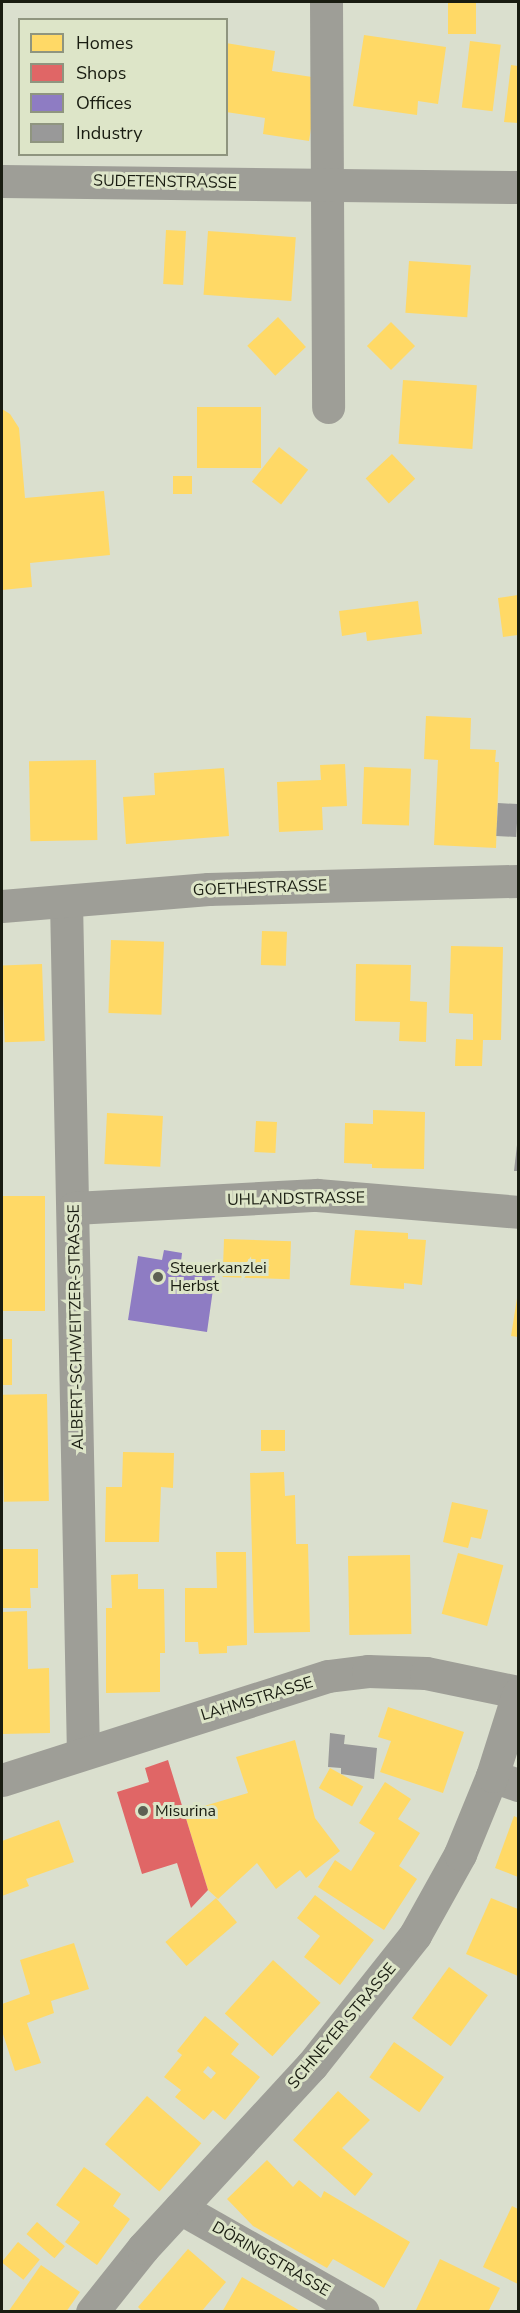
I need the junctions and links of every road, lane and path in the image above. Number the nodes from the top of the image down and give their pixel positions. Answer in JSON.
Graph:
{"nodes":[{"id":1,"x":326,"y":2,"type":"edge"},
{"id":2,"x":2,"y":181,"type":"edge"},
{"id":3,"x":329,"y":184,"type":"junction"},
{"id":4,"x":519,"y":187,"type":"edge"},
{"id":5,"x":328,"y":407,"type":"dead end"},
{"id":6,"x":519,"y":881,"type":"edge"},
{"id":7,"x":66,"y":901,"type":"junction"},
{"id":8,"x":2,"y":906,"type":"edge"},
{"id":9,"x":74,"y":1208,"type":"junction"},
{"id":10,"x":519,"y":1212,"type":"edge"},
{"id":11,"x":519,"y":1693,"type":"edge"},
{"id":12,"x":82,"y":1753,"type":"junction"},
{"id":13,"x":2,"y":1780,"type":"edge"},
{"id":14,"x":505,"y":1781,"type":"edge"},
{"id":15,"x":180,"y":2208,"type":"junction"},
{"id":16,"x":92,"y":2312,"type":"edge"},
{"id":17,"x":363,"y":2312,"type":"edge"}],
"edges":[{"from":1,"to":3,"type":"street"},
{"from":2,"to":3,"type":"street","name":"SUDETENSTRASSE"},
{"from":3,"to":4,"type":"street","name":"SUDETENSTRASSE"},
{"from":3,"to":5,"type":"street"},
{"from":6,"to":7,"type":"street","name":"GOETHESTRASSE"},
{"from":7,"to":8,"type":"street","name":"GOETHESTRASSE"},
{"from":7,"to":9,"type":"street","name":"ALBERT-SCHWEITZER-STRASSE"},
{"from":9,"to":10,"type":"street","name":"UHLANDSTRASSE"},
{"from":9,"to":12,"type":"street","name":"ALBERT-SCHWEITZER-STRASSE"},
{"from":11,"to":12,"type":"street","name":"LAHMSTRASSE"},
{"from":11,"to":14,"type":"street","name":"SCHNEYER STRASSE"},
{"from":12,"to":13,"type":"street","name":"LAHMSTRASSE"},
{"from":14,"to":15,"type":"street","name":"SCHNEYER STRASSE"},
{"from":15,"to":16,"type":"street","name":"SCHNEYER STRASSE"},
{"from":15,"to":17,"type":"street","name":"DÖRINGSTRASSE"}]}
